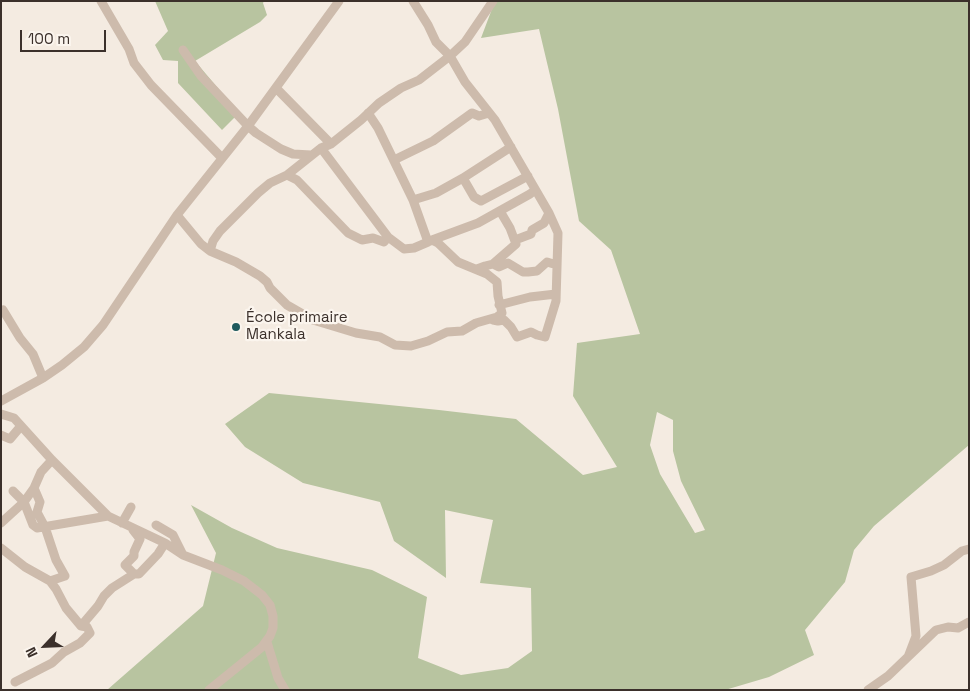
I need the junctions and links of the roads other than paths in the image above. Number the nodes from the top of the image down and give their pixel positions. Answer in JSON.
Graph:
{"nodes":[{"id":1,"x":101,"y":1,"type":"edge"},
{"id":2,"x":339,"y":1,"type":"edge"},
{"id":3,"x":413,"y":1,"type":"edge"},
{"id":4,"x":493,"y":1,"type":"edge"},
{"id":5,"x":183,"y":50,"type":"dead end"},
{"id":6,"x":450,"y":56,"type":"junction"},
{"id":7,"x":276,"y":88,"type":"junction"},
{"id":8,"x":368,"y":113,"type":"junction"},
{"id":9,"x":490,"y":113,"type":"junction"},
{"id":10,"x":248,"y":126,"type":"junction"},
{"id":11,"x":331,"y":144,"type":"junction"},
{"id":12,"x":511,"y":147,"type":"junction"},
{"id":13,"x":321,"y":148,"type":"junction"},
{"id":14,"x":311,"y":155,"type":"junction"},
{"id":15,"x":222,"y":158,"type":"junction"},
{"id":16,"x":394,"y":160,"type":"junction"},
{"id":17,"x":288,"y":174,"type":"junction"},
{"id":18,"x":528,"y":176,"type":"junction"},
{"id":19,"x":463,"y":178,"type":"junction"},
{"id":20,"x":535,"y":190,"type":"junction"},
{"id":21,"x":413,"y":200,"type":"junction"},
{"id":22,"x":500,"y":210,"type":"junction"},
{"id":23,"x":549,"y":214,"type":"junction"},
{"id":24,"x":178,"y":216,"type":"junction"},
{"id":25,"x":388,"y":237,"type":"junction"},
{"id":26,"x":515,"y":240,"type":"junction"},
{"id":27,"x":430,"y":241,"type":"junction"},
{"id":28,"x":210,"y":251,"type":"junction"},
{"id":29,"x":493,"y":264,"type":"junction"},
{"id":30,"x":557,"y":265,"type":"junction"},
{"id":31,"x":477,"y":269,"type":"junction"},
{"id":32,"x":556,"y":294,"type":"junction"},
{"id":33,"x":499,"y":305,"type":"junction"},
{"id":34,"x":1,"y":311,"type":"edge"},
{"id":35,"x":488,"y":319,"type":"junction"},
{"id":36,"x":43,"y":378,"type":"junction"},
{"id":37,"x":2,"y":400,"type":"edge"},
{"id":38,"x":5,"y":414,"type":"edge"},
{"id":39,"x":21,"y":426,"type":"junction"},
{"id":40,"x":1,"y":435,"type":"edge"},
{"id":41,"x":52,"y":460,"type":"junction"},
{"id":42,"x":34,"y":488,"type":"junction"},
{"id":43,"x":13,"y":492,"type":"dead end"},
{"id":44,"x":24,"y":502,"type":"junction"},
{"id":45,"x":131,"y":507,"type":"dead end"},
{"id":46,"x":108,"y":516,"type":"junction"},
{"id":47,"x":2,"y":520,"type":"edge"},
{"id":48,"x":122,"y":523,"type":"junction"},
{"id":49,"x":156,"y":525,"type":"dead end"},
{"id":50,"x":45,"y":527,"type":"junction"},
{"id":51,"x":131,"y":527,"type":"junction"},
{"id":52,"x":165,"y":543,"type":"junction"},
{"id":53,"x":1,"y":548,"type":"edge"},
{"id":54,"x":969,"y":549,"type":"edge"},
{"id":55,"x":183,"y":554,"type":"junction"},
{"id":56,"x":134,"y":574,"type":"junction"},
{"id":57,"x":50,"y":581,"type":"junction"},
{"id":58,"x":969,"y":622,"type":"edge"},
{"id":59,"x":81,"y":626,"type":"junction"},
{"id":60,"x":267,"y":642,"type":"junction"},
{"id":61,"x":908,"y":657,"type":"junction"},
{"id":62,"x":15,"y":682,"type":"dead end"},
{"id":63,"x":210,"y":690,"type":"edge"},
{"id":64,"x":285,"y":690,"type":"edge"},
{"id":65,"x":868,"y":690,"type":"edge"}],
"edges":[{"from":1,"to":15,"type":"street"},
{"from":2,"to":7,"type":"street"},
{"from":3,"to":6,"type":"street"},
{"from":4,"to":6,"type":"street"},
{"from":5,"to":10,"type":"street"},
{"from":6,"to":8,"type":"street"},
{"from":6,"to":9,"type":"street"},
{"from":7,"to":10,"type":"street"},
{"from":7,"to":11,"type":"street"},
{"from":8,"to":11,"type":"street"},
{"from":8,"to":16,"type":"street"},
{"from":9,"to":12,"type":"street"},
{"from":9,"to":16,"type":"street"},
{"from":10,"to":14,"type":"street"},
{"from":10,"to":15,"type":"street"},
{"from":11,"to":13,"type":"street"},
{"from":12,"to":18,"type":"street"},
{"from":12,"to":19,"type":"street"},
{"from":13,"to":14,"type":"street"},
{"from":13,"to":25,"type":"street"},
{"from":14,"to":17,"type":"street"},
{"from":15,"to":24,"type":"street"},
{"from":16,"to":21,"type":"street"},
{"from":17,"to":25,"type":"street"},
{"from":17,"to":28,"type":"street"},
{"from":18,"to":19,"type":"street"},
{"from":18,"to":20,"type":"street"},
{"from":19,"to":21,"type":"street"},
{"from":20,"to":22,"type":"street"},
{"from":20,"to":23,"type":"street"},
{"from":21,"to":27,"type":"street"},
{"from":22,"to":26,"type":"street"},
{"from":22,"to":27,"type":"street"},
{"from":23,"to":26,"type":"street"},
{"from":23,"to":30,"type":"street"},
{"from":24,"to":28,"type":"street"},
{"from":24,"to":36,"type":"street"},
{"from":25,"to":27,"type":"street"},
{"from":26,"to":29,"type":"street"},
{"from":27,"to":31,"type":"street"},
{"from":28,"to":35,"type":"street"},
{"from":29,"to":30,"type":"street"},
{"from":29,"to":31,"type":"street"},
{"from":30,"to":32,"type":"street"},
{"from":31,"to":33,"type":"street"},
{"from":32,"to":33,"type":"street"},
{"from":32,"to":35,"type":"street"},
{"from":33,"to":35,"type":"street"},
{"from":34,"to":36,"type":"street"},
{"from":36,"to":37,"type":"street"},
{"from":37,"to":38,"type":"street"},
{"from":38,"to":39,"type":"street"},
{"from":39,"to":40,"type":"street"},
{"from":39,"to":41,"type":"street"},
{"from":41,"to":42,"type":"street"},
{"from":41,"to":46,"type":"street"},
{"from":42,"to":44,"type":"street"},
{"from":42,"to":50,"type":"street"},
{"from":43,"to":44,"type":"street"},
{"from":44,"to":47,"type":"street"},
{"from":44,"to":50,"type":"street"},
{"from":45,"to":48,"type":"street"},
{"from":46,"to":48,"type":"street"},
{"from":46,"to":50,"type":"street"},
{"from":48,"to":51,"type":"street"},
{"from":49,"to":55,"type":"street"},
{"from":50,"to":57,"type":"street"},
{"from":51,"to":52,"type":"street"},
{"from":51,"to":56,"type":"street"},
{"from":52,"to":55,"type":"street"},
{"from":52,"to":56,"type":"street"},
{"from":53,"to":57,"type":"street"},
{"from":54,"to":61,"type":"street"},
{"from":55,"to":60,"type":"street"},
{"from":56,"to":59,"type":"street"},
{"from":57,"to":59,"type":"street"},
{"from":58,"to":61,"type":"street"},
{"from":59,"to":62,"type":"street"},
{"from":60,"to":63,"type":"street"},
{"from":60,"to":64,"type":"street"},
{"from":61,"to":65,"type":"street"}]}
